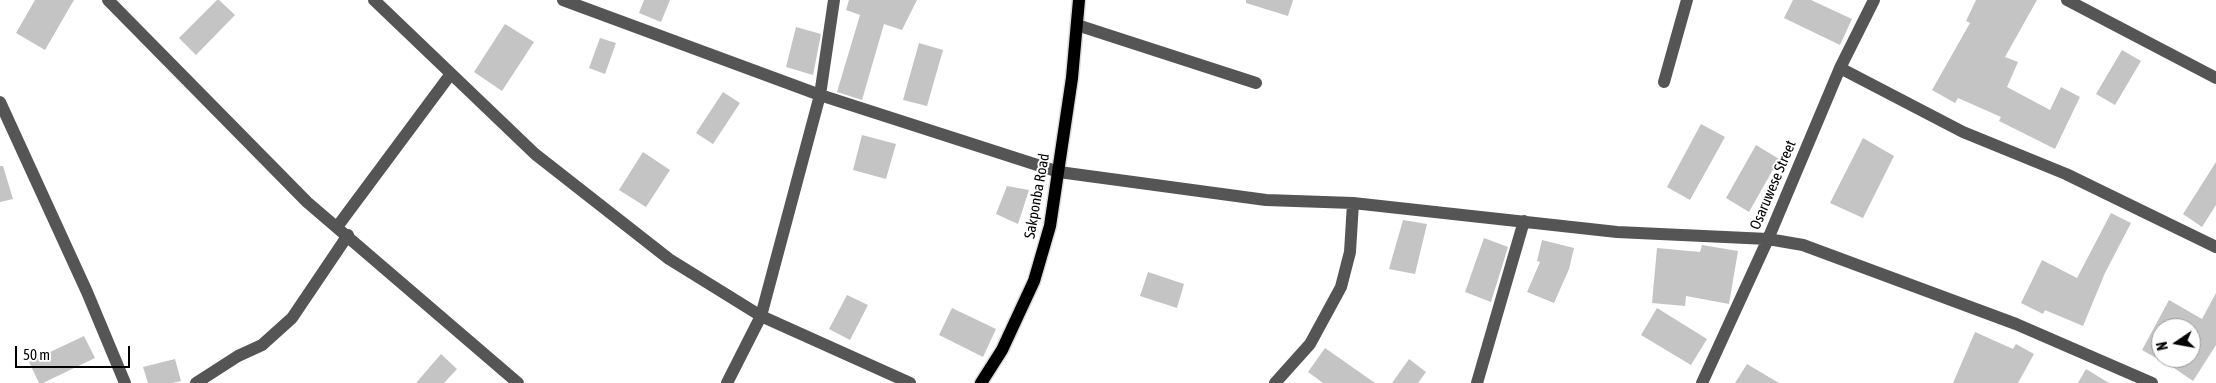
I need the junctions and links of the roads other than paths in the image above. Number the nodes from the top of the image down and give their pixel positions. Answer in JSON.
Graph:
{"nodes":[{"id":1,"x":108,"y":0,"type":"edge"},
{"id":2,"x":374,"y":0,"type":"edge"},
{"id":3,"x":563,"y":0,"type":"edge"},
{"id":4,"x":834,"y":0,"type":"edge"},
{"id":5,"x":1079,"y":0,"type":"edge"},
{"id":6,"x":1687,"y":0,"type":"edge"},
{"id":7,"x":1874,"y":0,"type":"edge"},
{"id":8,"x":2067,"y":0,"type":"edge"},
{"id":9,"x":1076,"y":25,"type":"junction"},
{"id":10,"x":1840,"y":68,"type":"junction"},
{"id":11,"x":450,"y":75,"type":"junction"},
{"id":12,"x":2216,"y":78,"type":"edge"},
{"id":13,"x":1664,"y":82,"type":"dead end"},
{"id":14,"x":1256,"y":83,"type":"dead end"},
{"id":15,"x":820,"y":95,"type":"junction"},
{"id":16,"x":0,"y":102,"type":"edge"},
{"id":17,"x":1059,"y":172,"type":"junction"},
{"id":18,"x":1353,"y":203,"type":"junction"},
{"id":19,"x":1524,"y":221,"type":"junction"},
{"id":20,"x":337,"y":226,"type":"junction"},
{"id":21,"x":348,"y":236,"type":"junction"},
{"id":22,"x":1768,"y":239,"type":"junction"},
{"id":23,"x":2216,"y":247,"type":"edge"},
{"id":24,"x":761,"y":316,"type":"junction"},
{"id":25,"x":125,"y":383,"type":"edge"},
{"id":26,"x":196,"y":383,"type":"edge"},
{"id":27,"x":518,"y":383,"type":"edge"},
{"id":28,"x":727,"y":383,"type":"edge"},
{"id":29,"x":910,"y":383,"type":"edge"},
{"id":30,"x":981,"y":383,"type":"edge"},
{"id":31,"x":1275,"y":383,"type":"edge"},
{"id":32,"x":1477,"y":383,"type":"edge"},
{"id":33,"x":1702,"y":383,"type":"edge"},
{"id":34,"x":2152,"y":383,"type":"edge"}],
"edges":[{"from":1,"to":20,"type":"street"},
{"from":2,"to":11,"type":"street"},
{"from":3,"to":15,"type":"street"},
{"from":4,"to":15,"type":"street"},
{"from":5,"to":9,"type":"main road","name":"Sakponba Road"},
{"from":6,"to":13,"type":"street"},
{"from":7,"to":10,"type":"street","name":"Osaruwese Street"},
{"from":8,"to":12,"type":"street"},
{"from":9,"to":14,"type":"street"},
{"from":9,"to":17,"type":"main road","name":"Sakponba Road"},
{"from":10,"to":22,"type":"street","name":"Osaruwese Street"},
{"from":10,"to":23,"type":"street"},
{"from":11,"to":20,"type":"street"},
{"from":11,"to":24,"type":"street"},
{"from":15,"to":17,"type":"street"},
{"from":15,"to":24,"type":"street"},
{"from":16,"to":25,"type":"street"},
{"from":17,"to":18,"type":"street"},
{"from":17,"to":30,"type":"main road","name":"Sakponba Road"},
{"from":18,"to":19,"type":"street"},
{"from":18,"to":31,"type":"street"},
{"from":19,"to":22,"type":"street"},
{"from":19,"to":32,"type":"street"},
{"from":20,"to":21,"type":"street"},
{"from":21,"to":26,"type":"street"},
{"from":21,"to":27,"type":"street"},
{"from":22,"to":33,"type":"street","name":"Osaruwese Street"},
{"from":22,"to":34,"type":"street"},
{"from":24,"to":28,"type":"street"},
{"from":24,"to":29,"type":"street"}]}
